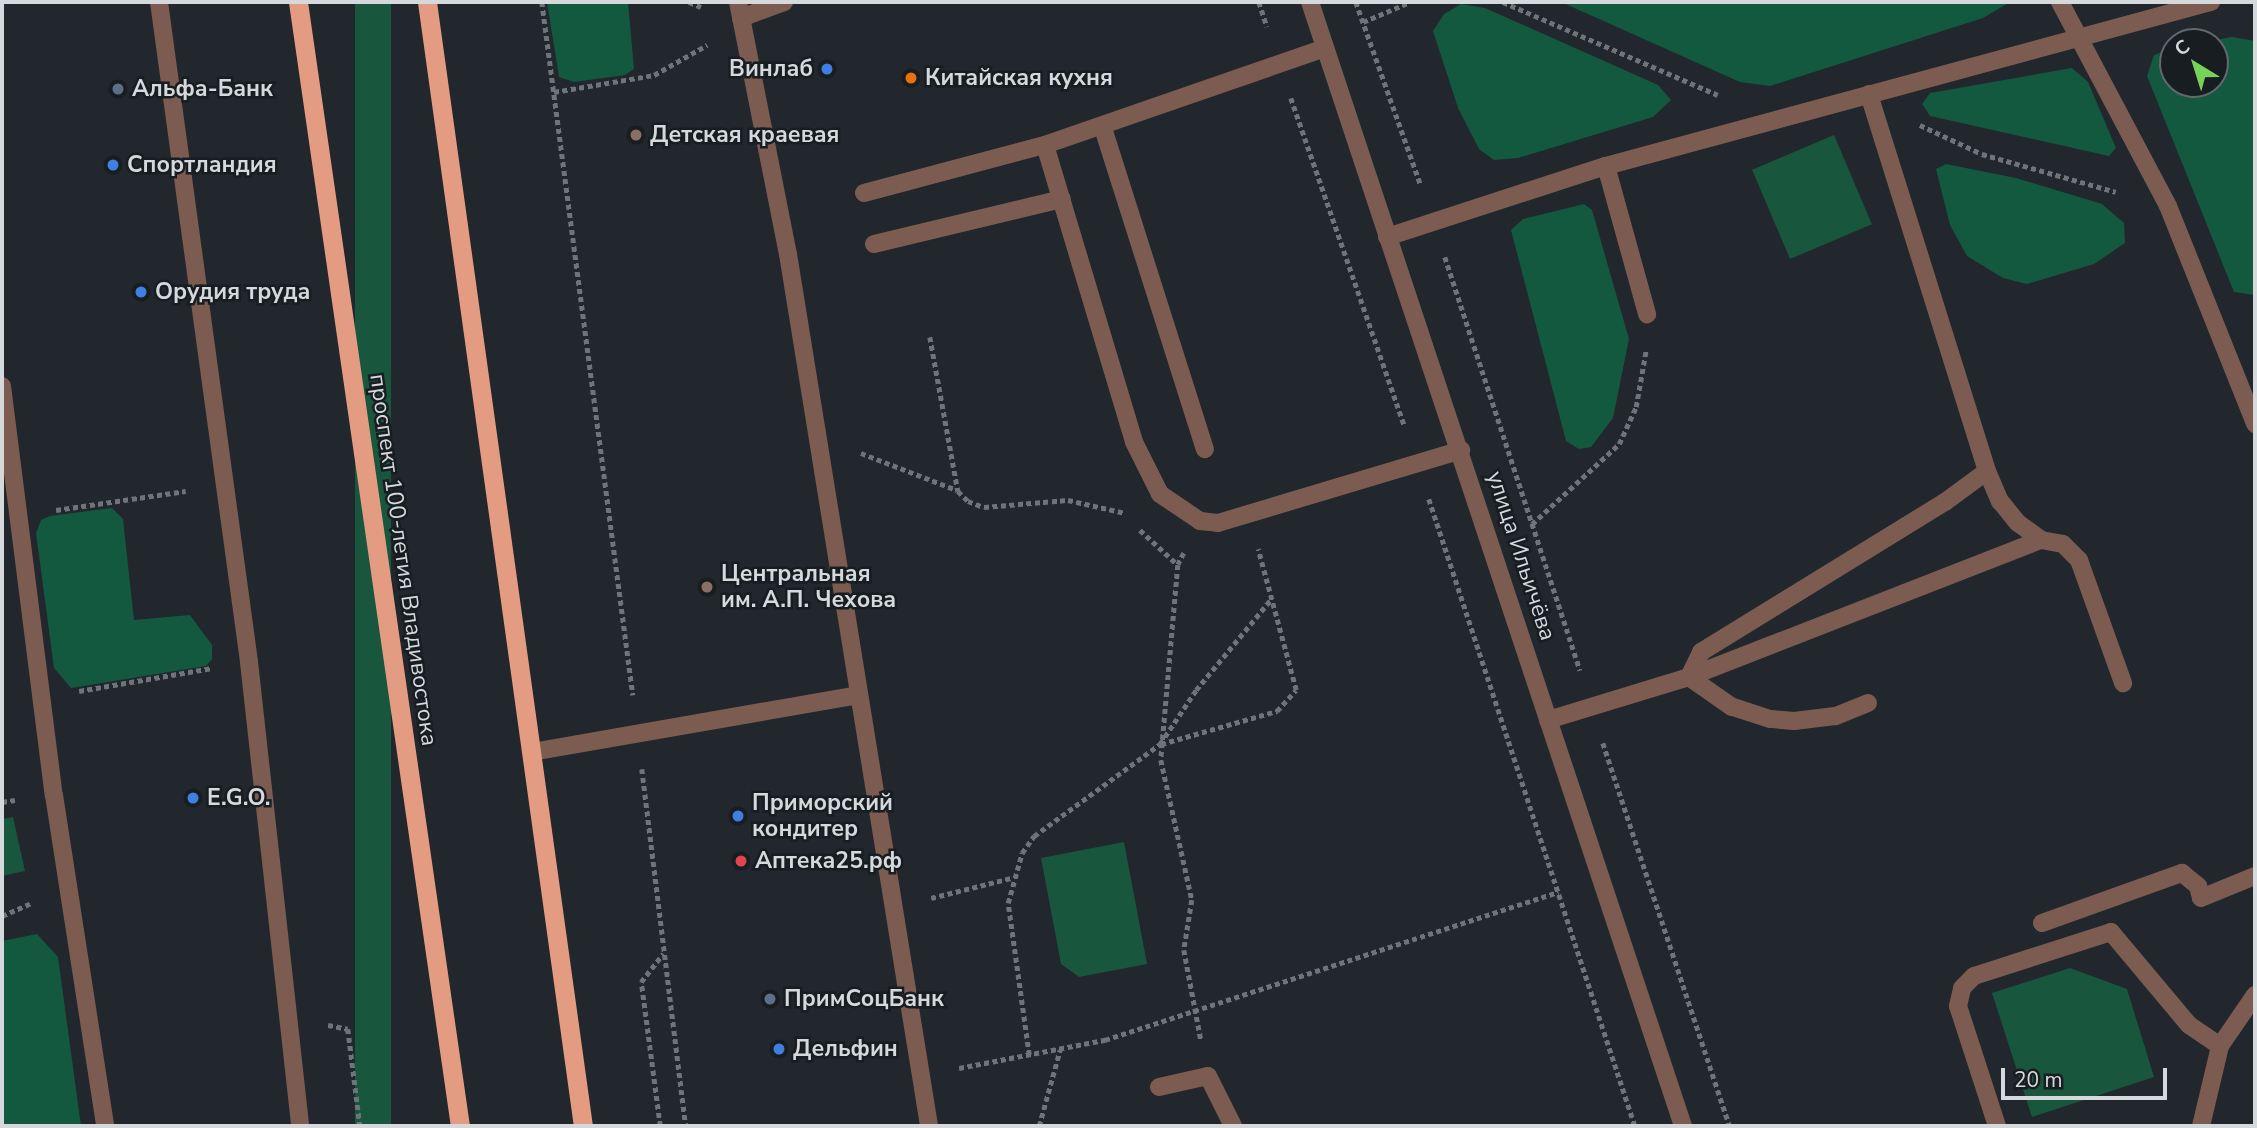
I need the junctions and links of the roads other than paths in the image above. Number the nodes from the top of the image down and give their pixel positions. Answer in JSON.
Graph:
{"nodes":[{"id":1,"x":159,"y":2,"type":"edge"},
{"id":2,"x":298,"y":2,"type":"edge"},
{"id":3,"x":427,"y":2,"type":"edge"},
{"id":4,"x":784,"y":2,"type":"edge"},
{"id":5,"x":1310,"y":2,"type":"edge"},
{"id":6,"x":2060,"y":2,"type":"edge"},
{"id":7,"x":2211,"y":2,"type":"edge"},
{"id":8,"x":740,"y":10,"type":"edge"},
{"id":9,"x":2083,"y":40,"type":"junction"},
{"id":10,"x":1325,"y":48,"type":"junction"},
{"id":11,"x":1869,"y":94,"type":"junction"},
{"id":12,"x":1103,"y":128,"type":"junction"},
{"id":13,"x":1045,"y":145,"type":"junction"},
{"id":14,"x":1606,"y":166,"type":"junction"},
{"id":15,"x":864,"y":193,"type":"dead end"},
{"id":16,"x":1062,"y":199,"type":"junction"},
{"id":17,"x":1387,"y":237,"type":"junction"},
{"id":18,"x":874,"y":244,"type":"dead end"},
{"id":19,"x":1647,"y":314,"type":"road end"},
{"id":20,"x":2,"y":386,"type":"edge"},
{"id":21,"x":2255,"y":424,"type":"edge"},
{"id":22,"x":1205,"y":449,"type":"dead end"},
{"id":23,"x":1461,"y":450,"type":"junction"},
{"id":24,"x":1987,"y":471,"type":"junction"},
{"id":25,"x":2041,"y":540,"type":"junction"},
{"id":26,"x":1689,"y":677,"type":"junction"},
{"id":27,"x":2123,"y":683,"type":"dead end"},
{"id":28,"x":858,"y":695,"type":"junction"},
{"id":29,"x":1868,"y":703,"type":"dead end"},
{"id":30,"x":1548,"y":720,"type":"junction"},
{"id":31,"x":532,"y":752,"type":"junction"},
{"id":32,"x":2255,"y":876,"type":"edge"},
{"id":33,"x":2042,"y":923,"type":"dead end"},
{"id":34,"x":2255,"y":995,"type":"edge"},
{"id":35,"x":2220,"y":1046,"type":"junction"},
{"id":36,"x":1159,"y":1087,"type":"dead end"},
{"id":37,"x":105,"y":1126,"type":"edge"},
{"id":38,"x":300,"y":1126,"type":"edge"},
{"id":39,"x":460,"y":1126,"type":"edge"},
{"id":40,"x":583,"y":1126,"type":"edge"},
{"id":41,"x":929,"y":1126,"type":"edge"},
{"id":42,"x":1233,"y":1126,"type":"edge"},
{"id":43,"x":1683,"y":1126,"type":"edge"},
{"id":44,"x":1997,"y":1126,"type":"edge"},
{"id":45,"x":2201,"y":1126,"type":"edge"}],
"edges":[{"from":1,"to":38,"type":"street"},
{"from":2,"to":39,"type":"highway","name":"проспект 100-летия Владивостока"},
{"from":3,"to":31,"type":"highway"},
{"from":4,"to":8,"type":"street"},
{"from":5,"to":10,"type":"street","name":"улица Ильичёва"},
{"from":6,"to":9,"type":"street"},
{"from":7,"to":9,"type":"street"},
{"from":8,"to":28,"type":"street"},
{"from":9,"to":11,"type":"street"},
{"from":9,"to":21,"type":"street"},
{"from":10,"to":12,"type":"street"},
{"from":10,"to":17,"type":"street","name":"улица Ильичёва"},
{"from":11,"to":14,"type":"street"},
{"from":11,"to":24,"type":"street"},
{"from":12,"to":13,"type":"street"},
{"from":12,"to":22,"type":"street"},
{"from":13,"to":15,"type":"street"},
{"from":13,"to":16,"type":"street"},
{"from":14,"to":17,"type":"street"},
{"from":14,"to":19,"type":"street"},
{"from":16,"to":18,"type":"street"},
{"from":16,"to":23,"type":"street"},
{"from":17,"to":23,"type":"street","name":"улица Ильичёва"},
{"from":20,"to":37,"type":"street"},
{"from":23,"to":30,"type":"street","name":"улица Ильичёва"},
{"from":24,"to":25,"type":"street"},
{"from":24,"to":26,"type":"street"},
{"from":25,"to":26,"type":"street"},
{"from":25,"to":27,"type":"street"},
{"from":26,"to":29,"type":"street"},
{"from":26,"to":30,"type":"street"},
{"from":28,"to":31,"type":"street"},
{"from":28,"to":41,"type":"street"},
{"from":30,"to":43,"type":"street","name":"улица Ильичёва"},
{"from":31,"to":40,"type":"highway"},
{"from":32,"to":33,"type":"street"},
{"from":34,"to":35,"type":"street"},
{"from":35,"to":44,"type":"street"},
{"from":35,"to":45,"type":"street"},
{"from":36,"to":42,"type":"street"}]}
